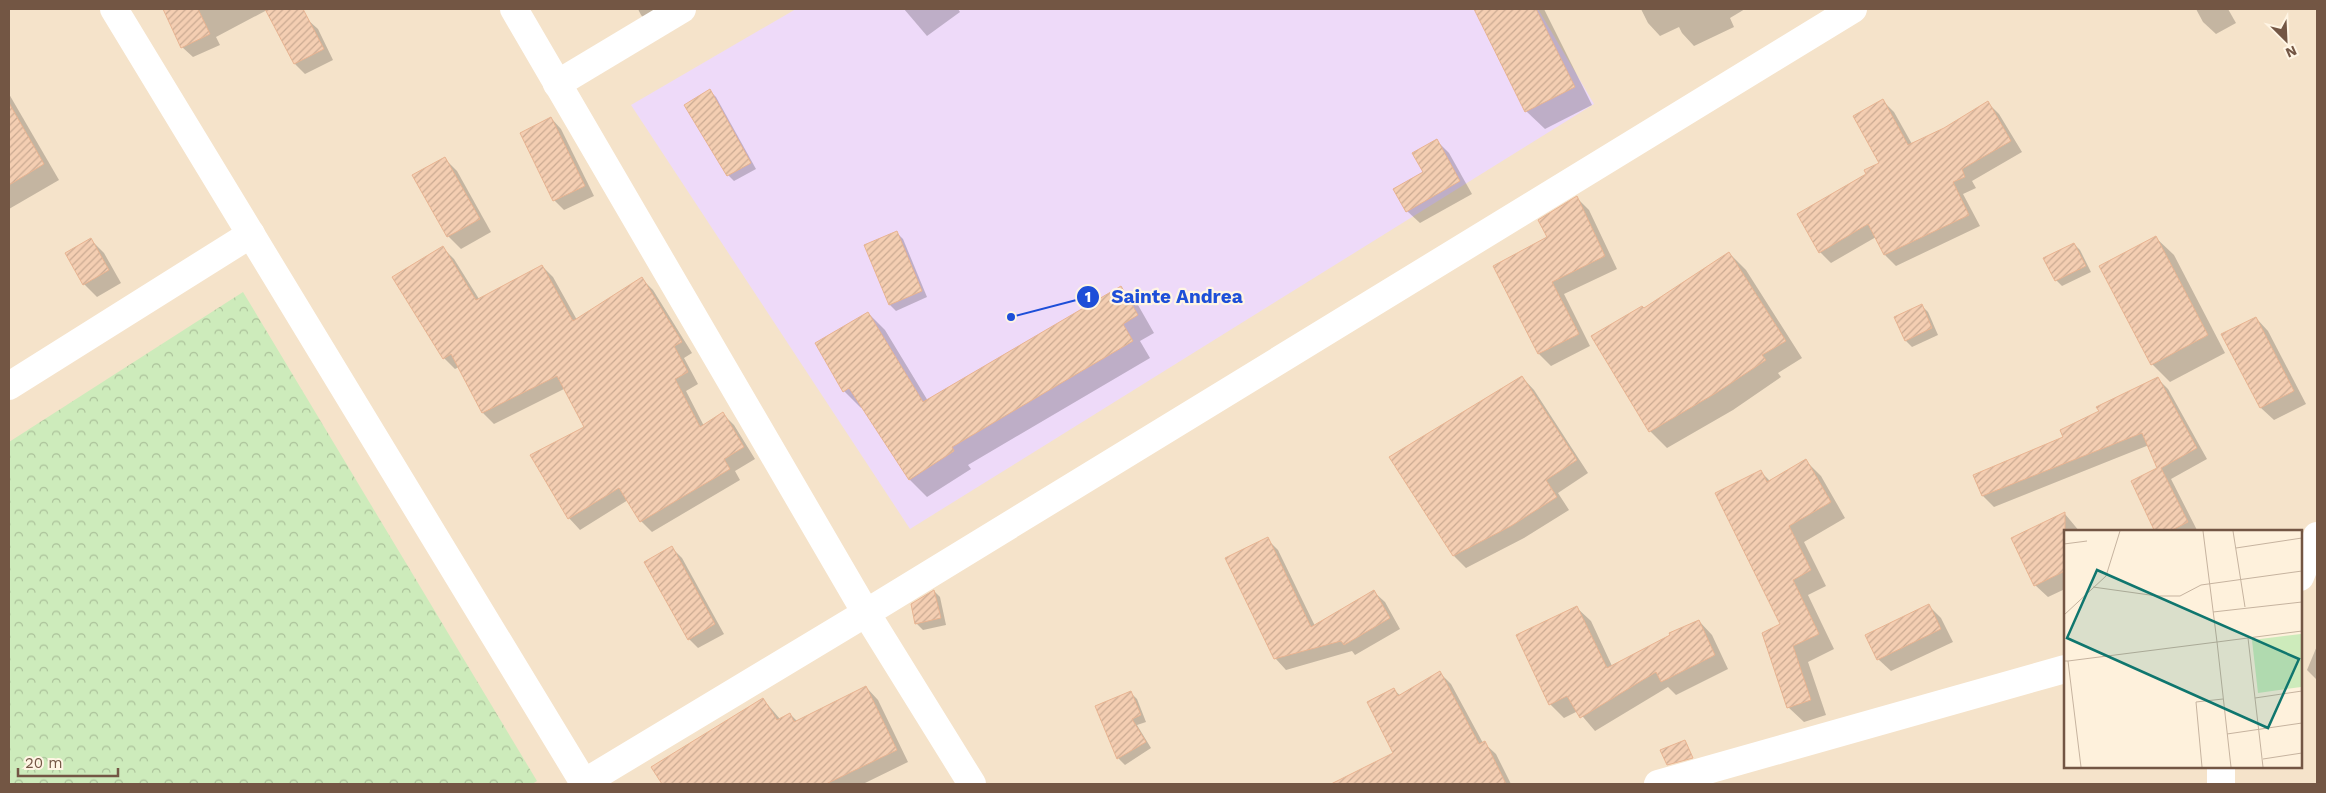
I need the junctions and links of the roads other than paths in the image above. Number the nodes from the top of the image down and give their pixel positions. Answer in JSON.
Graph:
{"nodes":[{"id":1,"x":114,"y":9,"type":"edge"},
{"id":2,"x":514,"y":9,"type":"edge"},
{"id":3,"x":682,"y":9,"type":"edge"},
{"id":4,"x":1853,"y":9,"type":"edge"},
{"id":5,"x":557,"y":84,"type":"junction"},
{"id":6,"x":251,"y":234,"type":"junction"},
{"id":7,"x":9,"y":386,"type":"edge"},
{"id":8,"x":2317,"y":536,"type":"edge"},
{"id":9,"x":2301,"y":575,"type":"edge"},
{"id":10,"x":866,"y":612,"type":"junction"},
{"id":11,"x":2064,"y":669,"type":"edge"},
{"id":12,"x":2221,"y":768,"type":"edge"},
{"id":13,"x":583,"y":784,"type":"edge"},
{"id":14,"x":972,"y":784,"type":"edge"},
{"id":15,"x":1658,"y":784,"type":"edge"},
{"id":16,"x":2221,"y":784,"type":"edge"}],
"edges":[{"from":1,"to":6,"type":"street"},
{"from":2,"to":5,"type":"street"},
{"from":3,"to":5,"type":"street"},
{"from":4,"to":10,"type":"street"},
{"from":5,"to":10,"type":"street"},
{"from":6,"to":7,"type":"street"},
{"from":6,"to":13,"type":"street"},
{"from":8,"to":9,"type":"street"},
{"from":10,"to":13,"type":"street"},
{"from":10,"to":14,"type":"street"},
{"from":11,"to":15,"type":"street"},
{"from":12,"to":16,"type":"street"}]}
